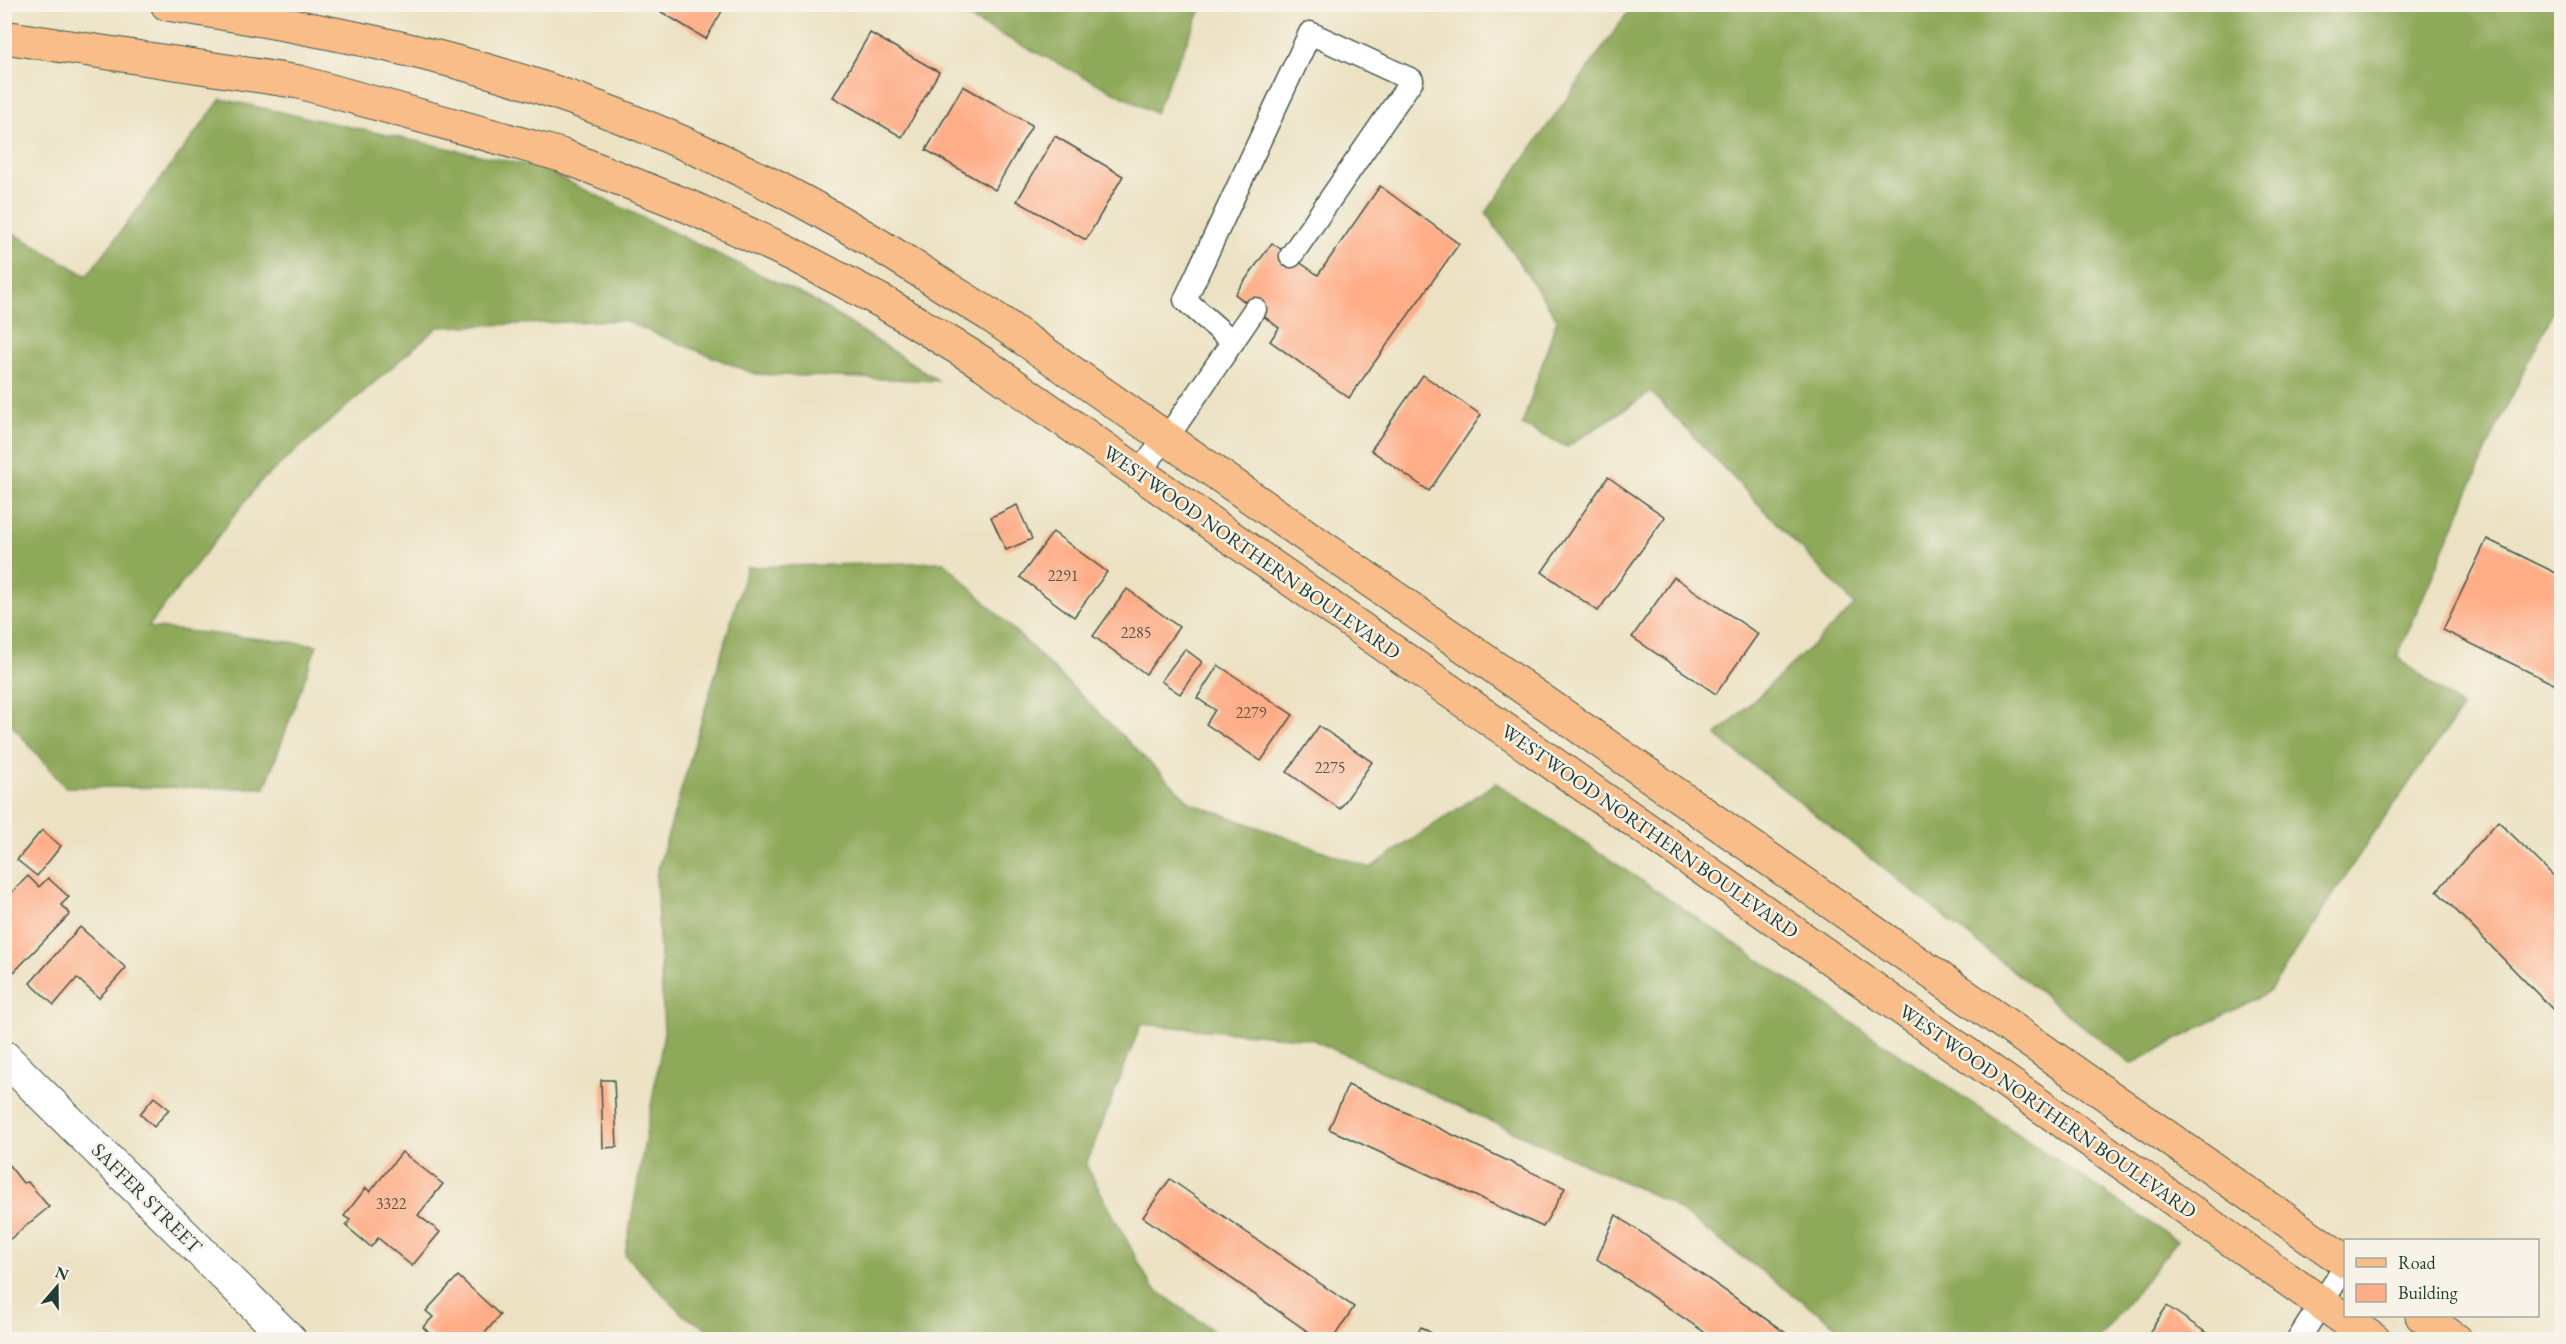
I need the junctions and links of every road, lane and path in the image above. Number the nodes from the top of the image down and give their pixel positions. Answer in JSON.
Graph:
{"nodes":[{"id":1,"x":168,"y":5,"type":"edge"},
{"id":2,"x":4,"y":37,"type":"edge"},
{"id":3,"x":1291,"y":256,"type":"dead end"},
{"id":4,"x":1255,"y":309,"type":"dead end"},
{"id":5,"x":1233,"y":342,"type":"junction"},
{"id":6,"x":1167,"y":438,"type":"junction"},
{"id":7,"x":1138,"y":472,"type":"junction"},
{"id":8,"x":4,"y":1057,"type":"edge"},
{"id":9,"x":2344,"y":1263,"type":"edge"},
{"id":10,"x":2344,"y":1267,"type":"edge"},
{"id":11,"x":2321,"y":1303,"type":"junction"},
{"id":12,"x":2423,"y":1317,"type":"edge"},
{"id":13,"x":290,"y":1340,"type":"edge"},
{"id":14,"x":2298,"y":1340,"type":"edge"},
{"id":15,"x":2374,"y":1340,"type":"edge"},
{"id":16,"x":2456,"y":1340,"type":"edge"}],
"edges":[{"from":1,"to":6,"type":"main road"},
{"from":2,"to":7,"type":"main road","name":"WESTWOOD NORTHERN BOULEVARD"},
{"from":3,"to":5,"type":"lane"},
{"from":4,"to":5,"type":"lane"},
{"from":5,"to":6,"type":"lane"},
{"from":6,"to":7,"type":"lane"},
{"from":6,"to":9,"type":"main road"},
{"from":7,"to":11,"type":"main road","name":"WESTWOOD NORTHERN BOULEVARD"},
{"from":8,"to":13,"type":"street","name":"SAFFER STREET"},
{"from":10,"to":11,"type":"lane"},
{"from":11,"to":14,"type":"lane"},
{"from":11,"to":15,"type":"main road","name":"WESTWOOD NORTHERN BOULEVARD"},
{"from":12,"to":16,"type":"main road"}]}
